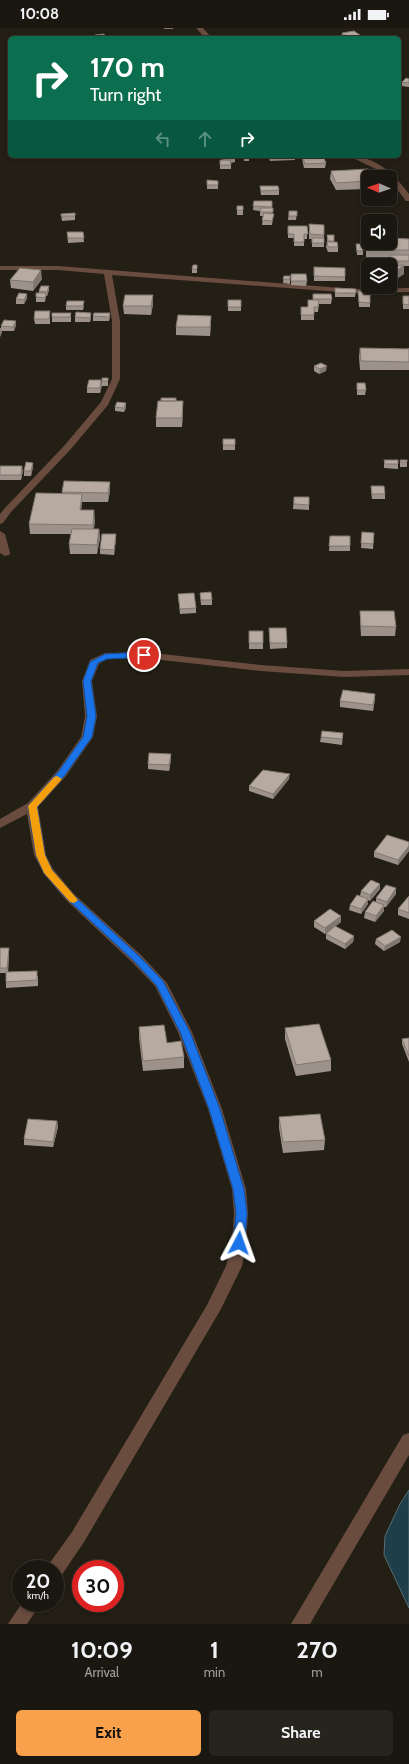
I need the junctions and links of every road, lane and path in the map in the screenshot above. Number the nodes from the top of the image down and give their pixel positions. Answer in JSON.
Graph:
{"nodes":[{"id":1,"x":198,"y":28,"type":"edge"},
{"id":2,"x":207,"y":36,"type":"edge"},
{"id":3,"x":359,"y":158,"type":"edge"},
{"id":4,"x":409,"y":199,"type":"edge"},
{"id":5,"x":0,"y":268,"type":"edge"},
{"id":6,"x":108,"y":272,"type":"junction"},
{"id":7,"x":409,"y":290,"type":"edge"},
{"id":8,"x":0,"y":521,"type":"edge"},
{"id":9,"x":0,"y":534,"type":"edge"},
{"id":10,"x":5,"y":553,"type":"dead end"},
{"id":11,"x":409,"y":672,"type":"edge"},
{"id":12,"x":32,"y":806,"type":"junction"},
{"id":13,"x":0,"y":824,"type":"edge"},
{"id":14,"x":409,"y":1440,"type":"edge"},
{"id":15,"x":62,"y":1560,"type":"edge"},
{"id":16,"x":26,"y":1612,"type":"edge"},
{"id":17,"x":17,"y":1624,"type":"edge"},
{"id":18,"x":300,"y":1624,"type":"edge"}],
"edges":[{"from":1,"to":2,"type":"street"},
{"from":3,"to":4,"type":"street"},
{"from":5,"to":6,"type":"street"},
{"from":6,"to":7,"type":"street"},
{"from":6,"to":8,"type":"street"},
{"from":9,"to":10,"type":"street"},
{"from":11,"to":12,"type":"street"},
{"from":12,"to":13,"type":"street"},
{"from":12,"to":15,"type":"street"},
{"from":14,"to":18,"type":"street"},
{"from":16,"to":17,"type":"street"}]}
